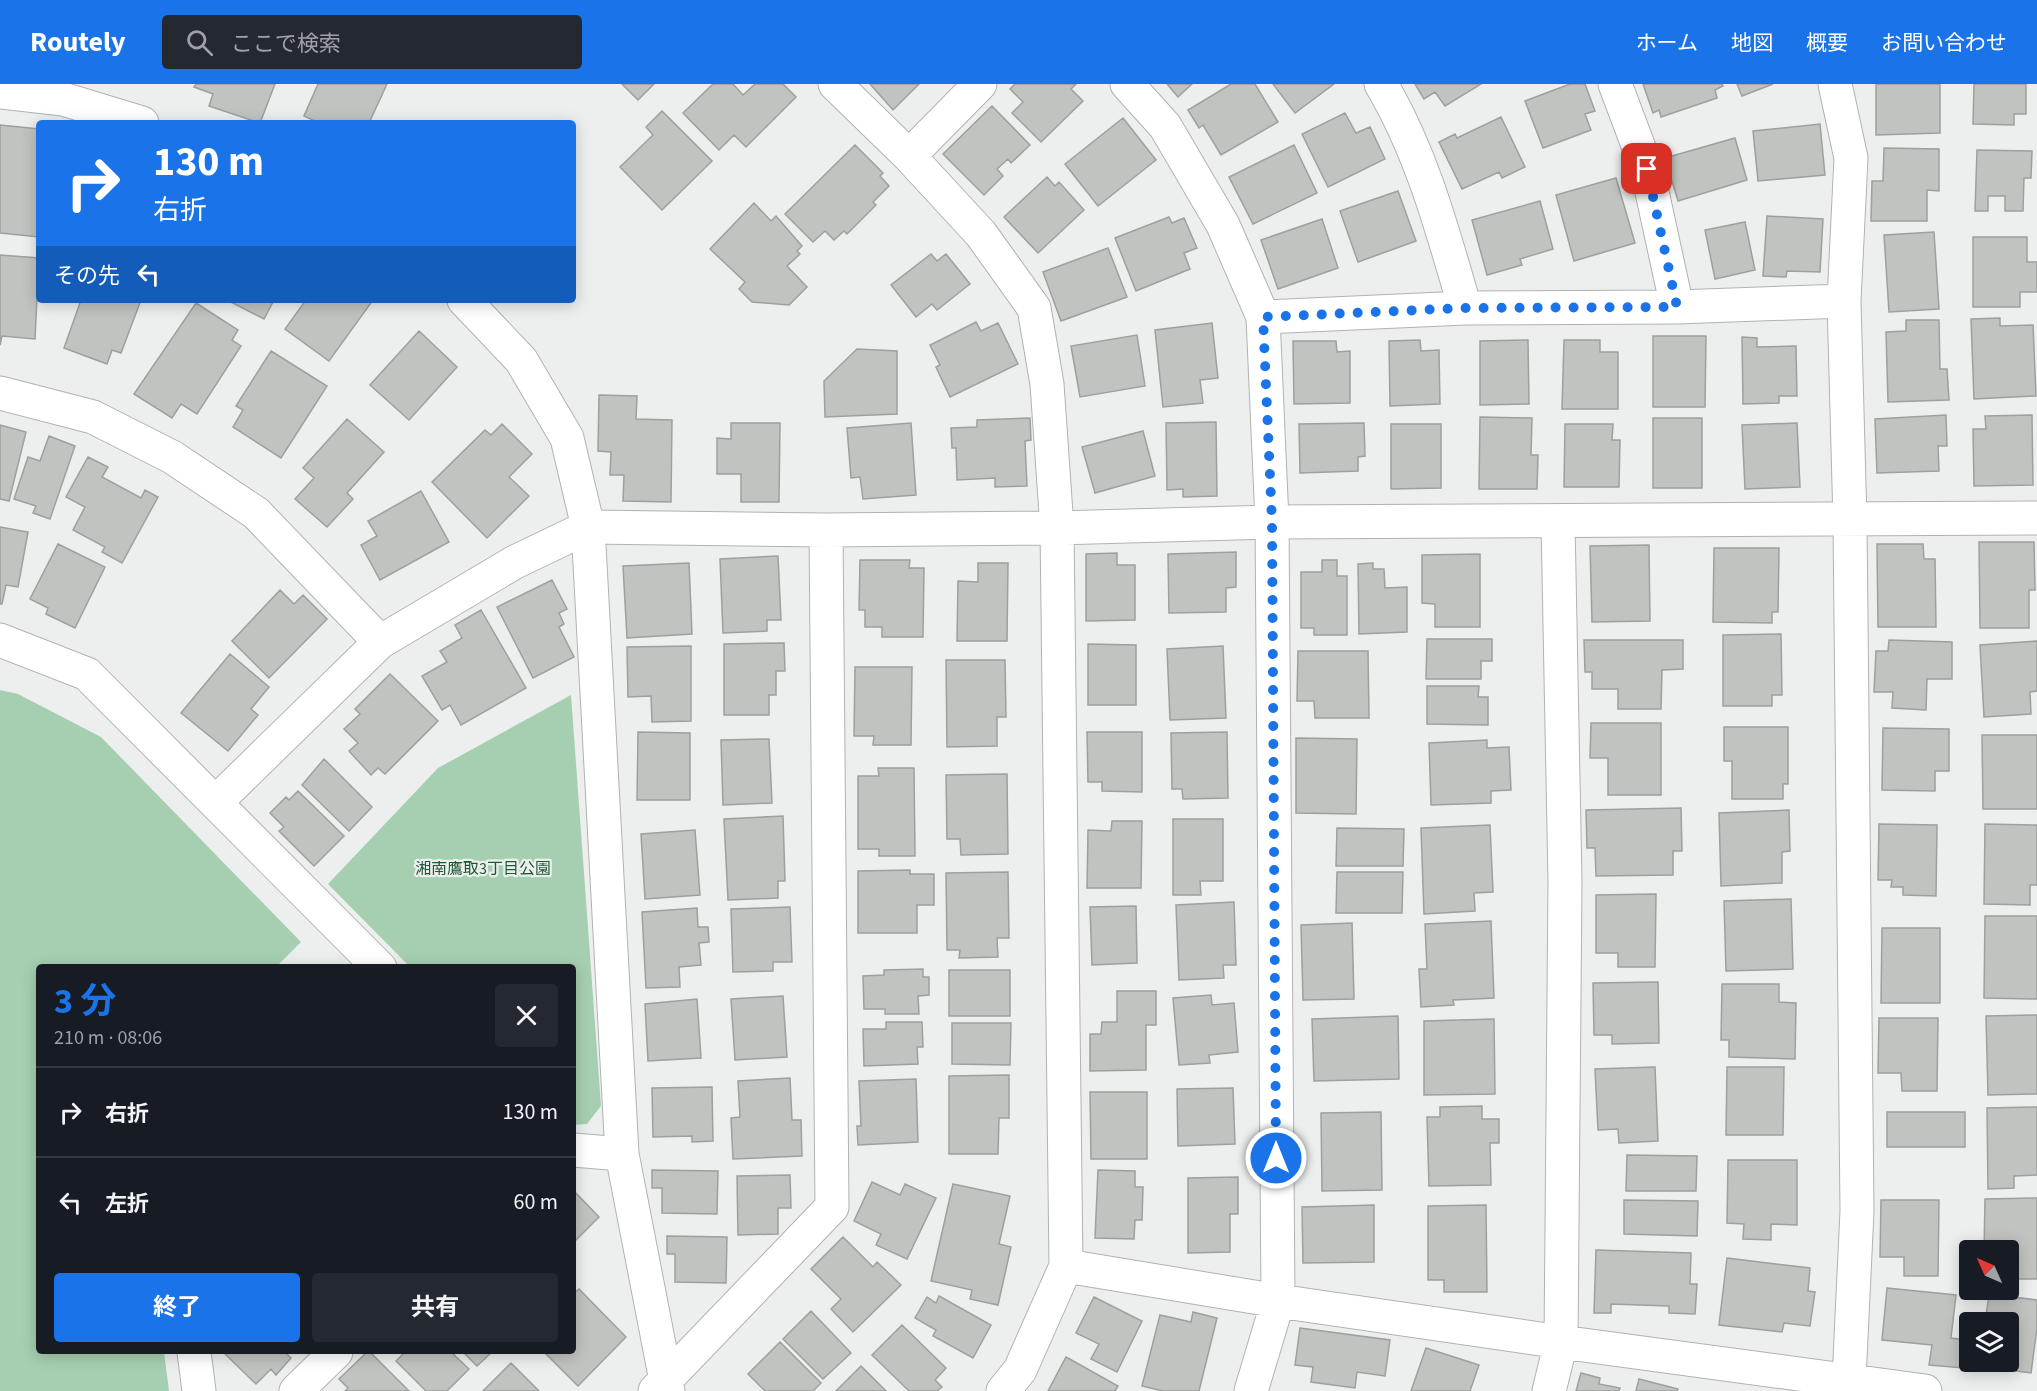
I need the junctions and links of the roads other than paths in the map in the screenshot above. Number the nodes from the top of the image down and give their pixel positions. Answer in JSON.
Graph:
{"nodes":[{"id":1,"x":835,"y":84,"type":"edge"},
{"id":2,"x":980,"y":84,"type":"edge"},
{"id":3,"x":1127,"y":84,"type":"edge"},
{"id":4,"x":1381,"y":84,"type":"edge"},
{"id":5,"x":1615,"y":84,"type":"edge"},
{"id":6,"x":1835,"y":84,"type":"edge"},
{"id":7,"x":0,"y":92,"type":"edge"},
{"id":8,"x":132,"y":120,"type":"edge"},
{"id":9,"x":909,"y":156,"type":"junction"},
{"id":10,"x":1844,"y":301,"type":"junction"},
{"id":11,"x":467,"y":303,"type":"edge"},
{"id":12,"x":1677,"y":307,"type":"junction"},
{"id":13,"x":1465,"y":308,"type":"junction"},
{"id":14,"x":1263,"y":317,"type":"junction"},
{"id":15,"x":0,"y":393,"type":"edge"},
{"id":16,"x":2037,"y":518,"type":"edge"},
{"id":17,"x":1850,"y":521,"type":"junction"},
{"id":18,"x":1272,"y":522,"type":"junction"},
{"id":19,"x":1558,"y":522,"type":"junction"},
{"id":20,"x":588,"y":527,"type":"junction"},
{"id":21,"x":1057,"y":528,"type":"junction"},
{"id":22,"x":826,"y":530,"type":"junction"},
{"id":23,"x":0,"y":640,"type":"edge"},
{"id":24,"x":380,"y":642,"type":"junction"},
{"id":25,"x":217,"y":801,"type":"junction"},
{"id":26,"x":361,"y":961,"type":"edge"},
{"id":27,"x":576,"y":1150,"type":"edge"},
{"id":28,"x":622,"y":1154,"type":"junction"},
{"id":29,"x":1066,"y":1266,"type":"junction"},
{"id":30,"x":1278,"y":1301,"type":"junction"},
{"id":31,"x":1561,"y":1342,"type":"junction"},
{"id":32,"x":194,"y":1354,"type":"edge"},
{"id":33,"x":334,"y":1354,"type":"edge"},
{"id":34,"x":1848,"y":1385,"type":"edge"},
{"id":35,"x":663,"y":1388,"type":"edge"},
{"id":36,"x":199,"y":1391,"type":"edge"},
{"id":37,"x":296,"y":1391,"type":"edge"},
{"id":38,"x":1003,"y":1391,"type":"edge"},
{"id":39,"x":1251,"y":1391,"type":"edge"},
{"id":40,"x":1549,"y":1391,"type":"edge"},
{"id":41,"x":1925,"y":1391,"type":"edge"}],
"edges":[{"from":1,"to":9,"type":"street"},
{"from":2,"to":9,"type":"street"},
{"from":3,"to":14,"type":"street"},
{"from":4,"to":13,"type":"street"},
{"from":5,"to":12,"type":"street"},
{"from":6,"to":10,"type":"street"},
{"from":7,"to":8,"type":"street"},
{"from":9,"to":21,"type":"street"},
{"from":10,"to":12,"type":"street"},
{"from":10,"to":17,"type":"street"},
{"from":11,"to":20,"type":"street"},
{"from":12,"to":13,"type":"street"},
{"from":13,"to":14,"type":"street"},
{"from":14,"to":18,"type":"street"},
{"from":15,"to":24,"type":"street"},
{"from":16,"to":17,"type":"street"},
{"from":17,"to":19,"type":"street"},
{"from":17,"to":34,"type":"street"},
{"from":18,"to":19,"type":"street"},
{"from":18,"to":21,"type":"street"},
{"from":18,"to":30,"type":"street"},
{"from":19,"to":31,"type":"street"},
{"from":20,"to":22,"type":"street"},
{"from":20,"to":24,"type":"street"},
{"from":20,"to":28,"type":"street"},
{"from":21,"to":22,"type":"street"},
{"from":21,"to":29,"type":"street"},
{"from":22,"to":35,"type":"street"},
{"from":23,"to":25,"type":"street"},
{"from":24,"to":25,"type":"street"},
{"from":25,"to":26,"type":"street"},
{"from":27,"to":28,"type":"street"},
{"from":28,"to":35,"type":"street"},
{"from":29,"to":30,"type":"street"},
{"from":29,"to":38,"type":"street"},
{"from":30,"to":31,"type":"street"},
{"from":30,"to":39,"type":"street"},
{"from":31,"to":34,"type":"street"},
{"from":31,"to":40,"type":"street"},
{"from":32,"to":36,"type":"street"},
{"from":33,"to":37,"type":"street"},
{"from":34,"to":41,"type":"street"}]}
